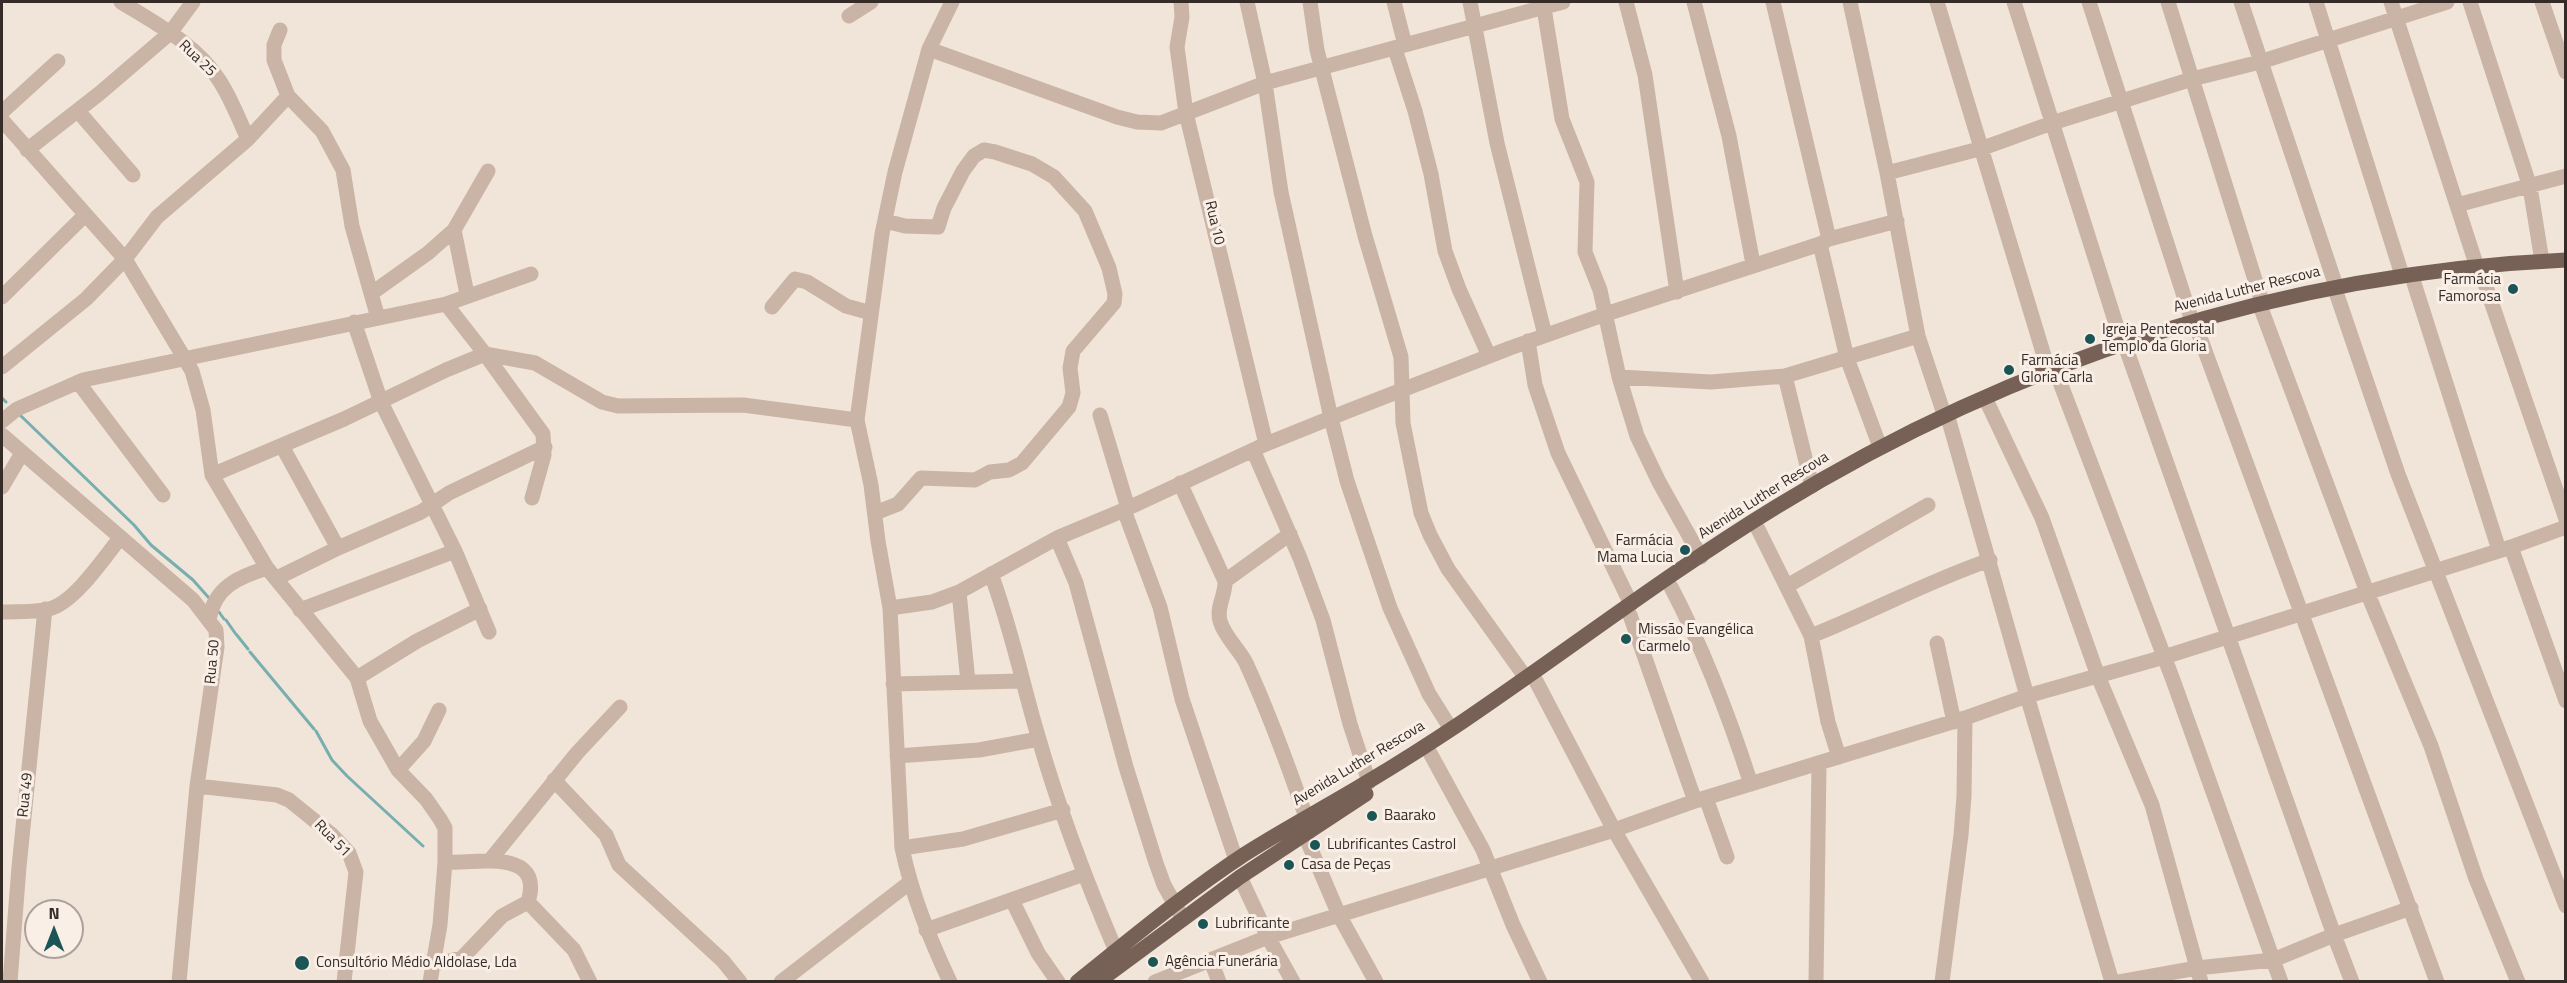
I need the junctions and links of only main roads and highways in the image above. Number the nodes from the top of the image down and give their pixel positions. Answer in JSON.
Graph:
{"nodes":[{"id":1,"x":2565,"y":260,"type":"edge"},
{"id":2,"x":2565,"y":269,"type":"edge"},
{"id":3,"x":2479,"y":271,"type":"junction"},
{"id":4,"x":2053,"y":373,"type":"junction"},
{"id":5,"x":1947,"y":418,"type":"junction"},
{"id":6,"x":1631,"y":610,"type":"junction"},
{"id":7,"x":1531,"y":680,"type":"junction"},
{"id":8,"x":1077,"y":981,"type":"edge"},
{"id":9,"x":1098,"y":981,"type":"edge"}],
"edges":[{"from":1,"to":3,"type":"main road","name":"Avenida Luther Rescova"},
{"from":2,"to":3,"type":"main road","name":"Avenida Luther Rescova"},
{"from":3,"to":4,"type":"main road","name":"Avenida Luther Rescova"},
{"from":4,"to":5,"type":"main road","name":"Avenida Luther Rescova"},
{"from":4,"to":5,"type":"main road","name":"Avenida Luther Rescova"},
{"from":5,"to":6,"type":"main road","name":"Avenida Luther Rescova"},
{"from":5,"to":6,"type":"main road","name":"Avenida Luther Rescova"},
{"from":6,"to":7,"type":"main road","name":"Avenida Luther Rescova"},
{"from":7,"to":8,"type":"main road","name":"Avenida Luther Rescova"},
{"from":7,"to":9,"type":"main road","name":"Avenida Luther Rescova"}]}
